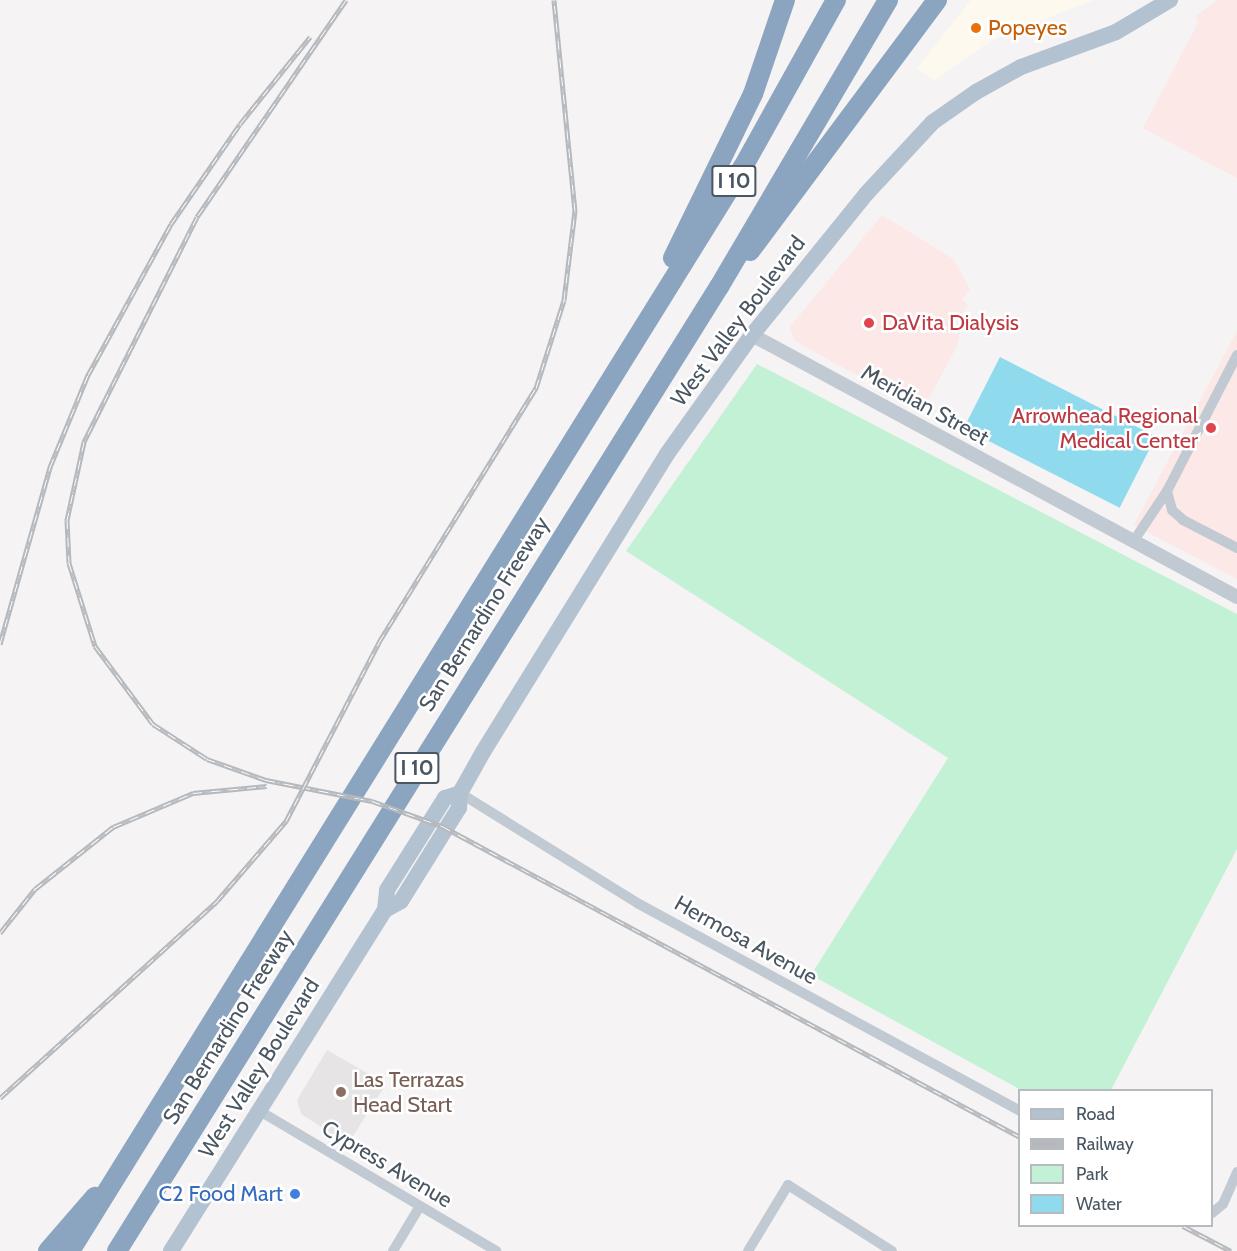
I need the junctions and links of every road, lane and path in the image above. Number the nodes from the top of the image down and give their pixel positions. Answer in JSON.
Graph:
{"nodes":[{"id":1,"x":785,"y":0,"type":"edge"},
{"id":2,"x":836,"y":0,"type":"edge"},
{"id":3,"x":888,"y":0,"type":"edge"},
{"id":4,"x":937,"y":0,"type":"edge"},
{"id":5,"x":1170,"y":0,"type":"edge"},
{"id":6,"x":719,"y":287,"type":"junction"},
{"id":7,"x":752,"y":335,"type":"junction"},
{"id":8,"x":1237,"y":355,"type":"edge"},
{"id":9,"x":624,"y":358,"type":"junction"},
{"id":10,"x":1167,"y":491,"type":"junction"},
{"id":11,"x":1133,"y":542,"type":"junction"},
{"id":12,"x":1237,"y":548,"type":"edge"},
{"id":13,"x":1237,"y":597,"type":"edge"},
{"id":14,"x":460,"y":793,"type":"junction"},
{"id":15,"x":258,"y":1110,"type":"junction"},
{"id":16,"x":1018,"y":1111,"type":"edge"},
{"id":17,"x":1237,"y":1172,"type":"edge"},
{"id":18,"x":114,"y":1179,"type":"junction"},
{"id":19,"x":420,"y":1206,"type":"junction"},
{"id":20,"x":1213,"y":1212,"type":"edge"},
{"id":21,"x":48,"y":1251,"type":"edge"},
{"id":22,"x":70,"y":1251,"type":"edge"},
{"id":23,"x":117,"y":1251,"type":"edge"},
{"id":24,"x":171,"y":1251,"type":"edge"},
{"id":25,"x":393,"y":1251,"type":"edge"},
{"id":26,"x":496,"y":1251,"type":"edge"},
{"id":27,"x":748,"y":1251,"type":"edge"},
{"id":28,"x":892,"y":1251,"type":"edge"}],
"edges":[{"from":1,"to":9,"type":"highway"},
{"from":2,"to":9,"type":"highway","name":"San Bernardino Freeway","number":"I 10"},
{"from":3,"to":6,"type":"highway","name":"San Bernardino Freeway","number":"I 10"},
{"from":4,"to":6,"type":"highway"},
{"from":5,"to":7,"type":"main road","name":"West Valley Boulevard"},
{"from":6,"to":23,"type":"highway","name":"San Bernardino Freeway","number":"I 10"},
{"from":7,"to":11,"type":"street","name":"Meridian Street"},
{"from":7,"to":14,"type":"main road","name":"West Valley Boulevard"},
{"from":8,"to":10,"type":"street"},
{"from":9,"to":18,"type":"highway","name":"San Bernardino Freeway","number":"I 10"},
{"from":10,"to":11,"type":"street"},
{"from":10,"to":12,"type":"street"},
{"from":11,"to":13,"type":"street","name":"Meridian Street"},
{"from":14,"to":15,"type":"main road","name":"West Valley Boulevard"},
{"from":14,"to":16,"type":"street","name":"Hermosa Avenue"},
{"from":15,"to":19,"type":"street","name":"Cypress Avenue"},
{"from":15,"to":24,"type":"main road","name":"West Valley Boulevard"},
{"from":17,"to":20,"type":"street"},
{"from":18,"to":21,"type":"highway"},
{"from":18,"to":22,"type":"highway","name":"San Bernardino Freeway","number":"I 10"},
{"from":19,"to":25,"type":"street"},
{"from":19,"to":26,"type":"street","name":"Cypress Avenue"},
{"from":27,"to":28,"type":"street"}]}
